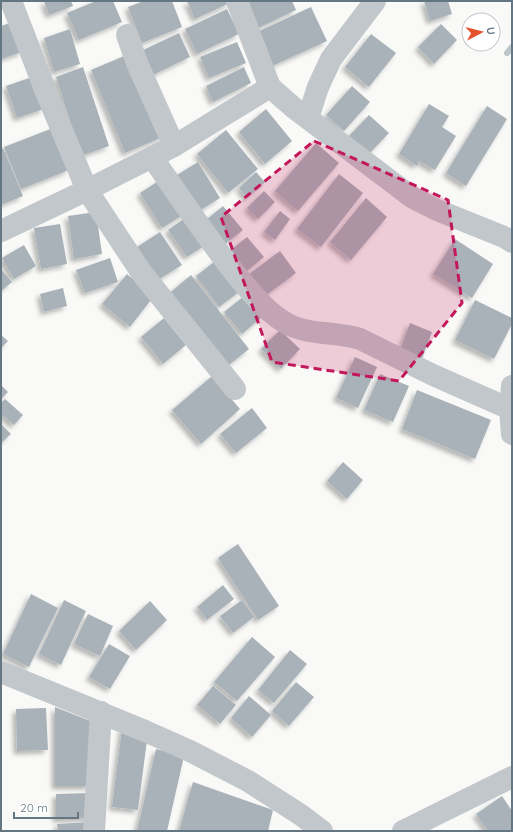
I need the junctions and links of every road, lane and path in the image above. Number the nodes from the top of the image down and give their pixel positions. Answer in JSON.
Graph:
{"nodes":[{"id":1,"x":11,"y":1,"type":"edge"},
{"id":2,"x":237,"y":1,"type":"edge"},
{"id":3,"x":375,"y":1,"type":"edge"},
{"id":4,"x":127,"y":35,"type":"dead end"},
{"id":5,"x":270,"y":87,"type":"junction"},
{"id":6,"x":308,"y":118,"type":"junction"},
{"id":7,"x":174,"y":146,"type":"junction"},
{"id":8,"x":152,"y":157,"type":"junction"},
{"id":9,"x":87,"y":190,"type":"junction"},
{"id":10,"x":1,"y":231,"type":"edge"},
{"id":11,"x":512,"y":242,"type":"edge"},
{"id":12,"x":512,"y":386,"type":"edge"},
{"id":13,"x":234,"y":389,"type":"dead end"},
{"id":14,"x":510,"y":409,"type":"junction"},
{"id":15,"x":512,"y":434,"type":"edge"},
{"id":16,"x":1,"y":672,"type":"edge"},
{"id":17,"x":101,"y":712,"type":"junction"},
{"id":18,"x":512,"y":777,"type":"edge"},
{"id":19,"x":94,"y":831,"type":"edge"},
{"id":20,"x":322,"y":831,"type":"edge"},
{"id":21,"x":403,"y":831,"type":"edge"}],
"edges":[{"from":1,"to":9,"type":"street"},
{"from":2,"to":5,"type":"street"},
{"from":3,"to":6,"type":"street"},
{"from":4,"to":7,"type":"street"},
{"from":5,"to":6,"type":"street"},
{"from":5,"to":7,"type":"street"},
{"from":6,"to":11,"type":"street"},
{"from":7,"to":8,"type":"street"},
{"from":8,"to":9,"type":"street"},
{"from":8,"to":14,"type":"street"},
{"from":9,"to":10,"type":"street"},
{"from":9,"to":13,"type":"street"},
{"from":12,"to":14,"type":"street"},
{"from":14,"to":15,"type":"street"},
{"from":16,"to":17,"type":"street"},
{"from":17,"to":19,"type":"street"},
{"from":17,"to":20,"type":"street"},
{"from":18,"to":21,"type":"street"}]}
